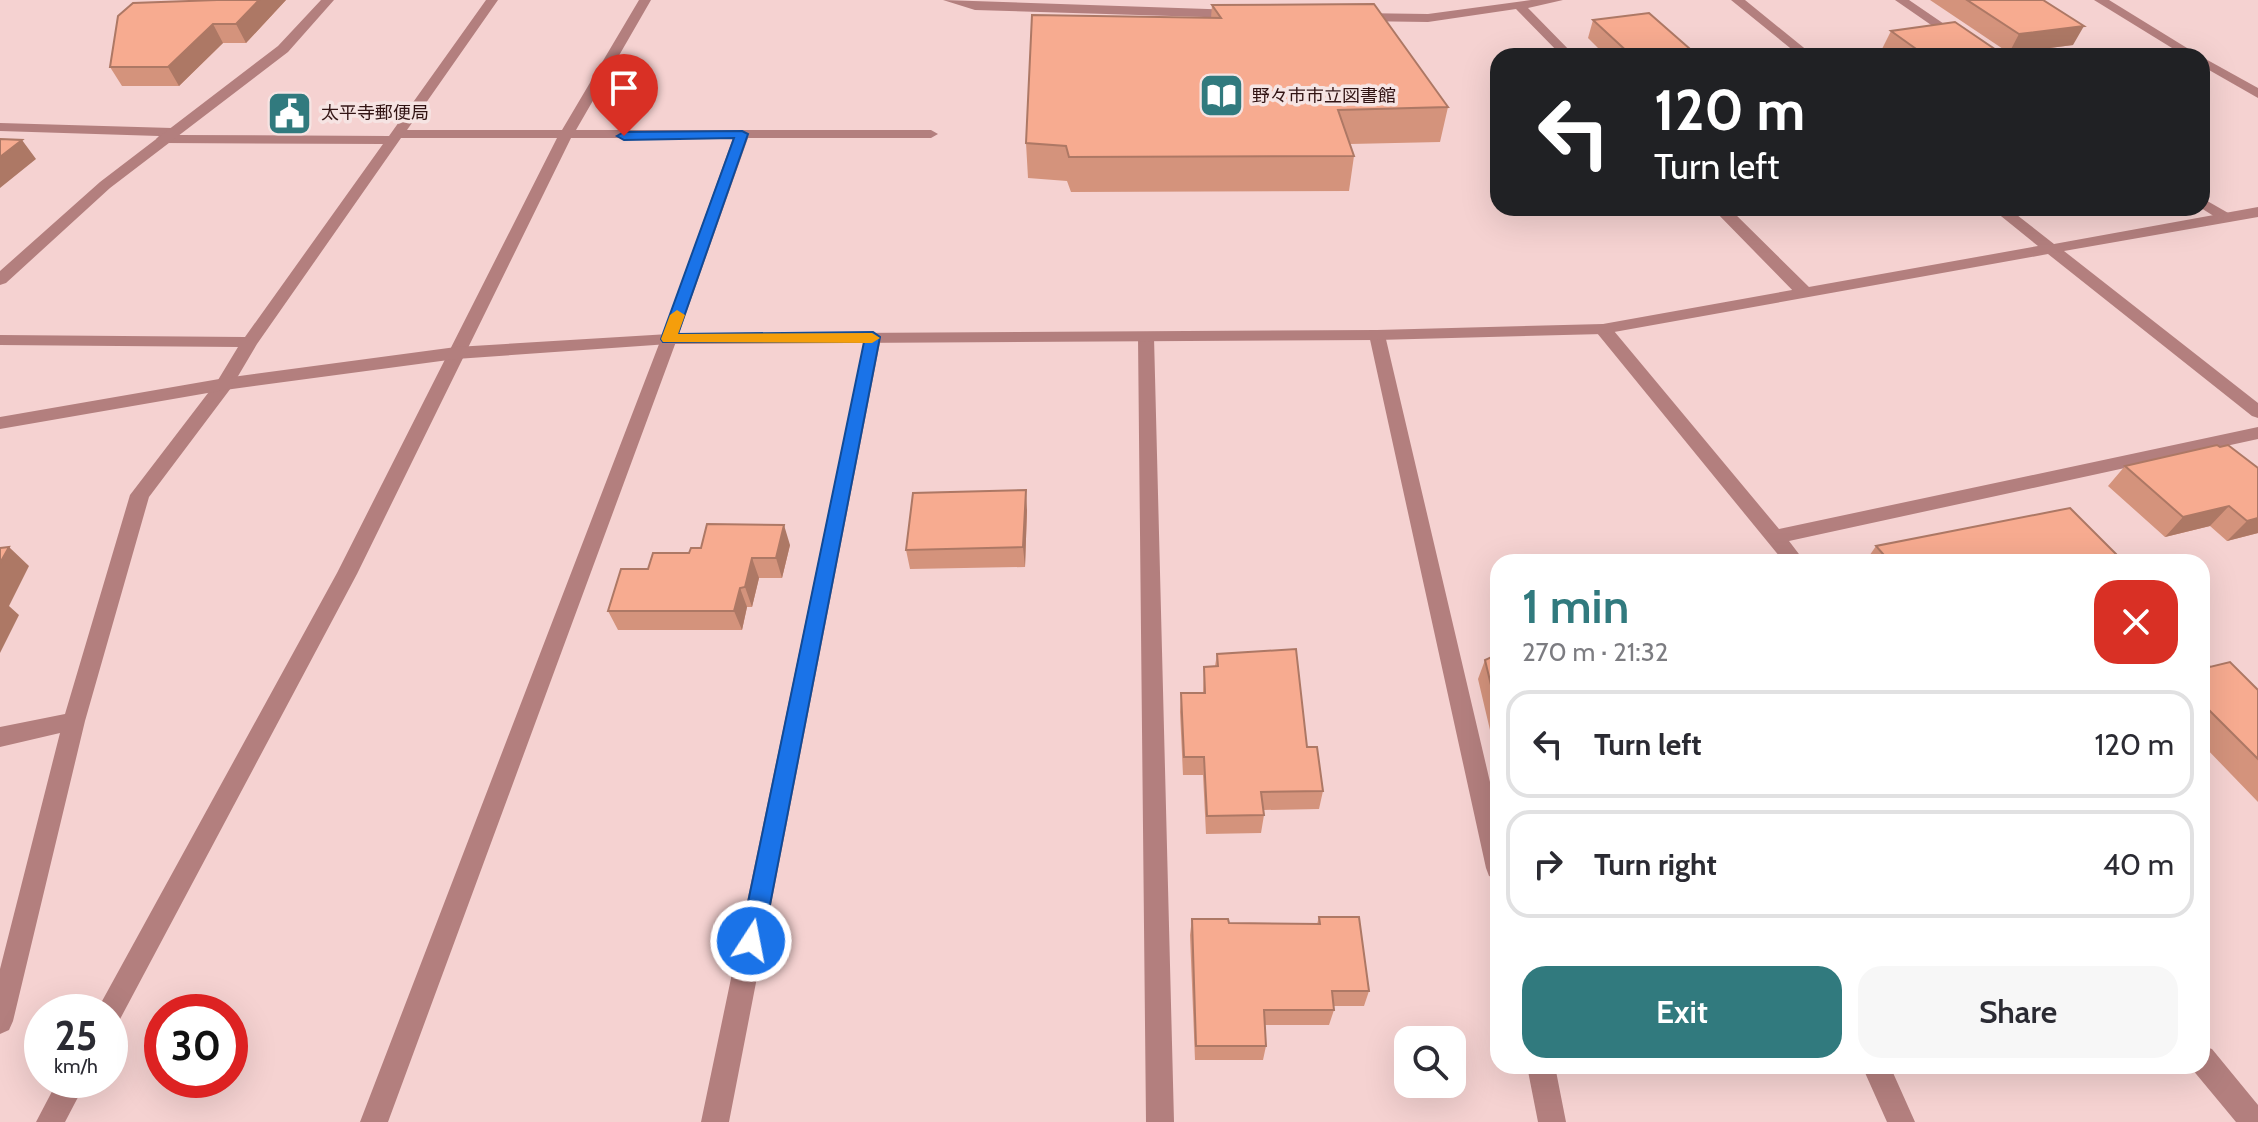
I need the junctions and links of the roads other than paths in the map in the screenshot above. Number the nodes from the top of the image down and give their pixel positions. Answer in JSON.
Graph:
{"nodes":[{"id":1,"x":328,"y":0,"type":"edge"},
{"id":2,"x":492,"y":0,"type":"edge"},
{"id":3,"x":645,"y":0,"type":"edge"},
{"id":4,"x":949,"y":0,"type":"edge"},
{"id":5,"x":1347,"y":0,"type":"edge"},
{"id":6,"x":1557,"y":0,"type":"edge"},
{"id":7,"x":1737,"y":0,"type":"edge"},
{"id":8,"x":1901,"y":0,"type":"edge"},
{"id":9,"x":2100,"y":0,"type":"edge"},
{"id":10,"x":974,"y":3,"type":"edge"},
{"id":11,"x":1519,"y":5,"type":"junction"},
{"id":12,"x":1257,"y":14,"type":"edge"},
{"id":13,"x":1347,"y":17,"type":"edge"},
{"id":14,"x":1362,"y":18,"type":"junction"},
{"id":15,"x":1561,"y":48,"type":"edge"},
{"id":16,"x":1798,"y":48,"type":"edge"},
{"id":17,"x":1973,"y":48,"type":"edge"},
{"id":18,"x":2181,"y":48,"type":"edge"},
{"id":19,"x":2210,"y":66,"type":"edge"},
{"id":20,"x":2258,"y":94,"type":"edge"},
{"id":21,"x":0,"y":127,"type":"edge"},
{"id":22,"x":742,"y":134,"type":"junction"},
{"id":23,"x":931,"y":134,"type":"dead end"},
{"id":24,"x":168,"y":135,"type":"junction"},
{"id":25,"x":565,"y":136,"type":"junction"},
{"id":26,"x":395,"y":137,"type":"junction"},
{"id":27,"x":2210,"y":207,"type":"edge"},
{"id":28,"x":2258,"y":212,"type":"edge"},
{"id":29,"x":1728,"y":216,"type":"edge"},
{"id":30,"x":2009,"y":216,"type":"edge"},
{"id":31,"x":2225,"y":217,"type":"junction"},
{"id":32,"x":2049,"y":248,"type":"junction"},
{"id":33,"x":0,"y":280,"type":"edge"},
{"id":34,"x":1804,"y":292,"type":"junction"},
{"id":35,"x":1603,"y":329,"type":"junction"},
{"id":36,"x":1377,"y":335,"type":"junction"},
{"id":37,"x":873,"y":337,"type":"junction"},
{"id":38,"x":1146,"y":337,"type":"junction"},
{"id":39,"x":669,"y":339,"type":"junction"},
{"id":40,"x":0,"y":340,"type":"edge"},
{"id":41,"x":250,"y":342,"type":"junction"},
{"id":42,"x":456,"y":353,"type":"junction"},
{"id":43,"x":225,"y":384,"type":"junction"},
{"id":44,"x":2258,"y":412,"type":"edge"},
{"id":45,"x":0,"y":423,"type":"edge"},
{"id":46,"x":2258,"y":433,"type":"edge"},
{"id":47,"x":1775,"y":537,"type":"junction"},
{"id":48,"x":1789,"y":554,"type":"edge"},
{"id":49,"x":74,"y":721,"type":"junction"},
{"id":50,"x":0,"y":737,"type":"edge"},
{"id":51,"x":1490,"y":833,"type":"edge"},
{"id":52,"x":120,"y":994,"type":"edge"},
{"id":53,"x":0,"y":1021,"type":"edge"},
{"id":54,"x":2210,"y":1067,"type":"edge"},
{"id":55,"x":1543,"y":1074,"type":"edge"},
{"id":56,"x":1880,"y":1074,"type":"edge"},
{"id":57,"x":63,"y":1098,"type":"edge"},
{"id":58,"x":2251,"y":1110,"type":"edge"},
{"id":59,"x":50,"y":1122,"type":"edge"},
{"id":60,"x":374,"y":1122,"type":"edge"},
{"id":61,"x":715,"y":1122,"type":"edge"},
{"id":62,"x":1160,"y":1122,"type":"edge"},
{"id":63,"x":1552,"y":1122,"type":"edge"},
{"id":64,"x":1901,"y":1122,"type":"edge"}],
"edges":[{"from":1,"to":24,"type":"street"},
{"from":2,"to":26,"type":"street"},
{"from":3,"to":25,"type":"street"},
{"from":4,"to":10,"type":"street"},
{"from":5,"to":14,"type":"street"},
{"from":6,"to":11,"type":"street"},
{"from":7,"to":16,"type":"street"},
{"from":8,"to":17,"type":"street"},
{"from":9,"to":18,"type":"street"},
{"from":10,"to":12,"type":"street"},
{"from":11,"to":14,"type":"street"},
{"from":11,"to":15,"type":"street"},
{"from":13,"to":14,"type":"street"},
{"from":19,"to":20,"type":"street"},
{"from":21,"to":24,"type":"street"},
{"from":22,"to":23,"type":"street"},
{"from":22,"to":25,"type":"street"},
{"from":22,"to":39,"type":"street"},
{"from":24,"to":26,"type":"street"},
{"from":24,"to":33,"type":"street"},
{"from":25,"to":26,"type":"street"},
{"from":25,"to":42,"type":"street"},
{"from":26,"to":41,"type":"street"},
{"from":27,"to":31,"type":"street"},
{"from":28,"to":31,"type":"street"},
{"from":29,"to":34,"type":"street"},
{"from":30,"to":32,"type":"street"},
{"from":31,"to":32,"type":"street"},
{"from":32,"to":34,"type":"street"},
{"from":32,"to":44,"type":"street"},
{"from":34,"to":35,"type":"street"},
{"from":35,"to":36,"type":"street"},
{"from":35,"to":47,"type":"street"},
{"from":36,"to":38,"type":"street"},
{"from":36,"to":51,"type":"street"},
{"from":37,"to":38,"type":"street"},
{"from":37,"to":39,"type":"street"},
{"from":37,"to":61,"type":"street"},
{"from":38,"to":62,"type":"street"},
{"from":39,"to":42,"type":"street"},
{"from":39,"to":60,"type":"street"},
{"from":40,"to":41,"type":"street"},
{"from":41,"to":43,"type":"street"},
{"from":42,"to":43,"type":"street"},
{"from":42,"to":52,"type":"street"},
{"from":43,"to":45,"type":"street"},
{"from":43,"to":49,"type":"street"},
{"from":46,"to":47,"type":"street"},
{"from":47,"to":48,"type":"street"},
{"from":49,"to":50,"type":"street"},
{"from":49,"to":53,"type":"street"},
{"from":54,"to":58,"type":"street"},
{"from":55,"to":63,"type":"street"},
{"from":56,"to":64,"type":"street"},
{"from":57,"to":59,"type":"street"}]}
